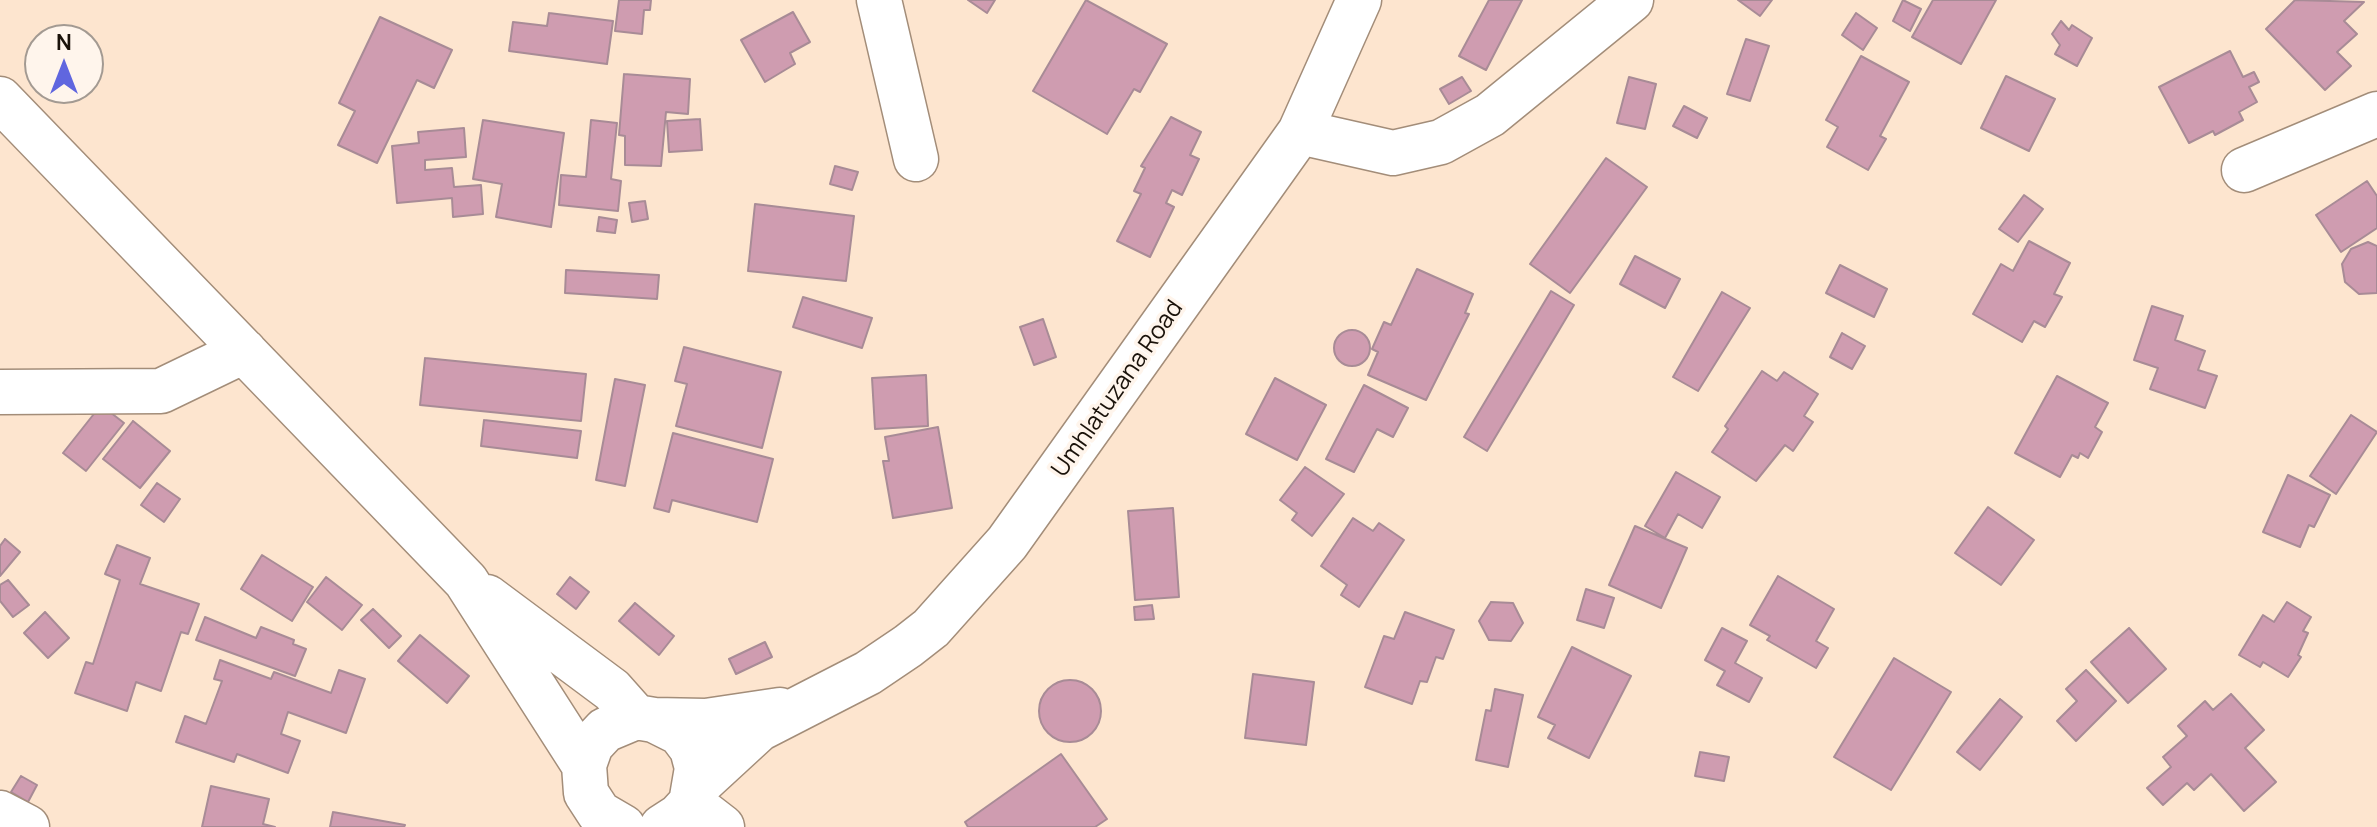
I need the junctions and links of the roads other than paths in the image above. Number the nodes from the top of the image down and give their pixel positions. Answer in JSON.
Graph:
{"nodes":[{"id":1,"x":879,"y":0,"type":"edge"},
{"id":2,"x":1359,"y":0,"type":"edge"},
{"id":3,"x":1631,"y":0,"type":"edge"},
{"id":4,"x":0,"y":99,"type":"edge"},
{"id":5,"x":2377,"y":114,"type":"edge"},
{"id":6,"x":1300,"y":132,"type":"junction"},
{"id":7,"x":916,"y":159,"type":"dead end"},
{"id":8,"x":2244,"y":170,"type":"dead end"},
{"id":9,"x":244,"y":351,"type":"junction"},
{"id":10,"x":0,"y":392,"type":"edge"},
{"id":11,"x":466,"y":581,"type":"junction"},
{"id":12,"x":798,"y":707,"type":"junction"},
{"id":13,"x":645,"y":719,"type":"junction"},
{"id":14,"x":577,"y":806,"type":"edge"},
{"id":15,"x":693,"y":811,"type":"edge"},
{"id":16,"x":0,"y":813,"type":"edge"},
{"id":17,"x":27,"y":827,"type":"edge"},
{"id":18,"x":623,"y":827,"type":"edge"}],
"edges":[{"from":1,"to":7,"type":"street"},
{"from":2,"to":6,"type":"street","name":"Umhlatuzana Road"},
{"from":3,"to":6,"type":"street"},
{"from":4,"to":9,"type":"street"},
{"from":5,"to":8,"type":"street"},
{"from":6,"to":12,"type":"street","name":"Umhlatuzana Road"},
{"from":9,"to":10,"type":"street"},
{"from":9,"to":11,"type":"street"},
{"from":11,"to":13,"type":"street"},
{"from":11,"to":14,"type":"street"},
{"from":12,"to":13,"type":"street","name":"Umhlatuzana Road"},
{"from":12,"to":15,"type":"street","name":"Umhlatuzana Road"},
{"from":13,"to":14,"type":"street"},
{"from":13,"to":15,"type":"street"},
{"from":14,"to":18,"type":"street"},
{"from":16,"to":17,"type":"street"}]}
